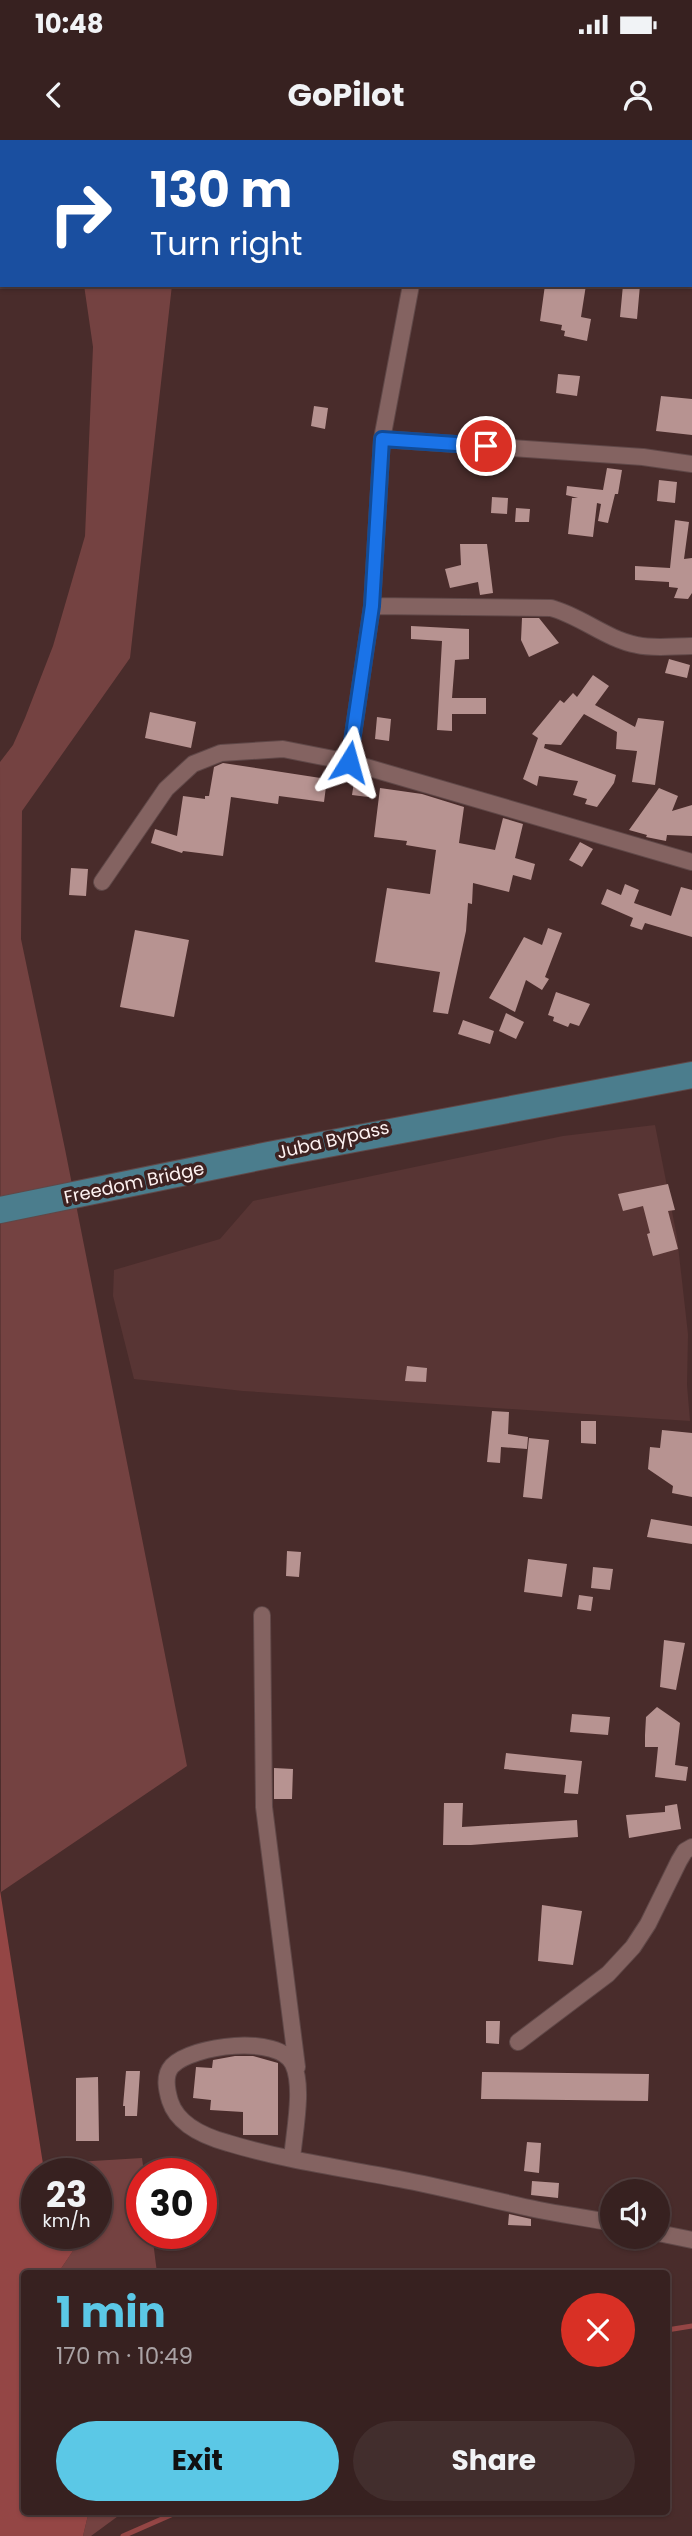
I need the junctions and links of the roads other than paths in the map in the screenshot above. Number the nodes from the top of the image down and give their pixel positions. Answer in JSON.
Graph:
{"nodes":[{"id":1,"x":411,"y":287,"type":"edge"},
{"id":2,"x":382,"y":439,"type":"junction"},
{"id":3,"x":692,"y":464,"type":"edge"},
{"id":4,"x":372,"y":606,"type":"junction"},
{"id":5,"x":692,"y":646,"type":"edge"},
{"id":6,"x":349,"y":762,"type":"junction"},
{"id":7,"x":692,"y":863,"type":"edge"},
{"id":8,"x":102,"y":882,"type":"dead end"},
{"id":9,"x":692,"y":1056,"type":"edge"},
{"id":10,"x":692,"y":1075,"type":"edge"},
{"id":11,"x":269,"y":1155,"type":"junction"},
{"id":12,"x":0,"y":1210,"type":"edge"},
{"id":13,"x":262,"y":1615,"type":"dead end"},
{"id":14,"x":692,"y":1847,"type":"edge"},
{"id":15,"x":518,"y":2042,"type":"dead end"},
{"id":16,"x":298,"y":2076,"type":"junction"},
{"id":17,"x":292,"y":2159,"type":"junction"},
{"id":18,"x":600,"y":2221,"type":"edge"},
{"id":19,"x":670,"y":2235,"type":"edge"},
{"id":20,"x":692,"y":2240,"type":"edge"}],
"edges":[{"from":1,"to":2,"type":"street"},
{"from":2,"to":3,"type":"street"},
{"from":2,"to":4,"type":"street"},
{"from":4,"to":5,"type":"street"},
{"from":4,"to":6,"type":"street"},
{"from":6,"to":7,"type":"street"},
{"from":6,"to":8,"type":"street"},
{"from":9,"to":11,"type":"main road","name":"Juba Bypass"},
{"from":10,"to":11,"type":"main road","name":"Juba Bypass"},
{"from":11,"to":12,"type":"main road","name":"Freedom Bridge"},
{"from":13,"to":16,"type":"street"},
{"from":14,"to":15,"type":"street"},
{"from":16,"to":17,"type":"street"},
{"from":16,"to":17,"type":"street"},
{"from":17,"to":18,"type":"street"},
{"from":19,"to":20,"type":"street"}]}
